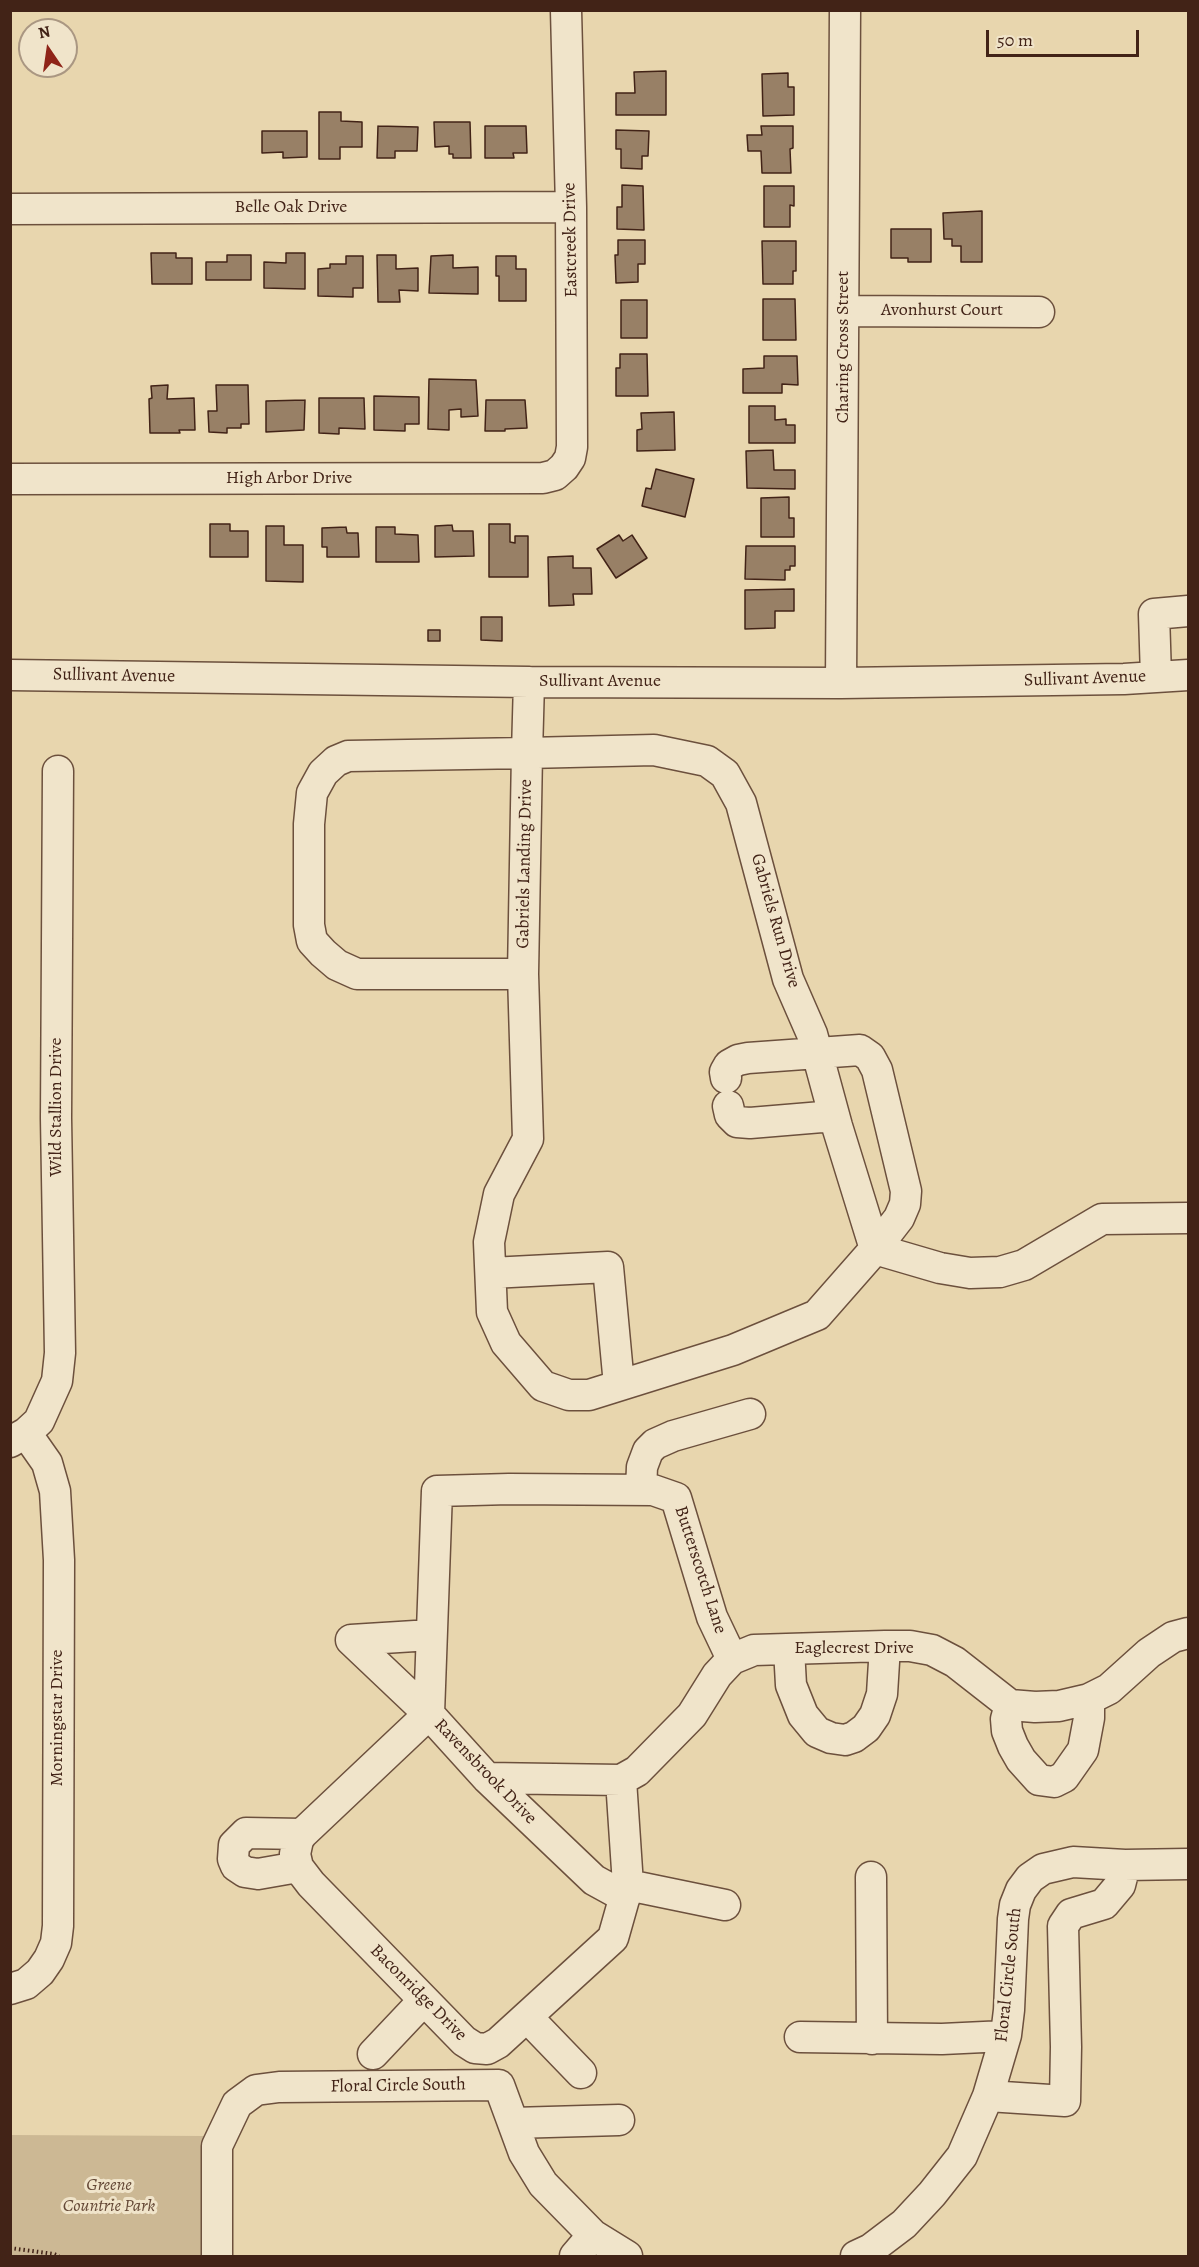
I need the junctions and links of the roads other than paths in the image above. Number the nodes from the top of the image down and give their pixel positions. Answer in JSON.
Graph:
{"nodes":[{"id":1,"x":566,"y":10,"type":"edge"},
{"id":2,"x":845,"y":10,"type":"edge"},
{"id":3,"x":571,"y":207,"type":"junction"},
{"id":4,"x":10,"y":209,"type":"edge"},
{"id":5,"x":844,"y":311,"type":"junction"},
{"id":6,"x":1040,"y":312,"type":"dead end"},
{"id":7,"x":564,"y":467,"type":"joint"},
{"id":8,"x":10,"y":479,"type":"edge"},
{"id":9,"x":1188,"y":611,"type":"edge"},
{"id":10,"x":10,"y":675,"type":"edge"},
{"id":11,"x":1188,"y":675,"type":"edge"},
{"id":12,"x":1156,"y":677,"type":"junction"},
{"id":13,"x":529,"y":682,"type":"junction"},
{"id":14,"x":841,"y":683,"type":"junction"},
{"id":15,"x":527,"y":753,"type":"junction"},
{"id":16,"x":58,"y":771,"type":"dead end"},
{"id":17,"x":523,"y":974,"type":"junction"},
{"id":18,"x":818,"y":1054,"type":"junction"},
{"id":19,"x":834,"y":1116,"type":"junction"},
{"id":20,"x":1188,"y":1218,"type":"edge"},
{"id":21,"x":875,"y":1249,"type":"junction"},
{"id":22,"x":490,"y":1273,"type":"junction"},
{"id":23,"x":619,"y":1385,"type":"junction"},
{"id":24,"x":750,"y":1414,"type":"dead end"},
{"id":25,"x":18,"y":1438,"type":"edge"},
{"id":26,"x":641,"y":1490,"type":"junction"},
{"id":27,"x":1188,"y":1633,"type":"edge"},
{"id":28,"x":430,"y":1635,"type":"junction"},
{"id":29,"x":885,"y":1646,"type":"junction"},
{"id":30,"x":789,"y":1649,"type":"junction"},
{"id":31,"x":732,"y":1659,"type":"junction"},
{"id":32,"x":1089,"y":1699,"type":"junction"},
{"id":33,"x":1010,"y":1705,"type":"junction"},
{"id":34,"x":429,"y":1714,"type":"junction"},
{"id":35,"x":488,"y":1778,"type":"junction"},
{"id":36,"x":621,"y":1780,"type":"junction"},
{"id":37,"x":302,"y":1834,"type":"junction"},
{"id":38,"x":1188,"y":1864,"type":"edge"},
{"id":39,"x":1125,"y":1865,"type":"junction"},
{"id":40,"x":298,"y":1867,"type":"junction"},
{"id":41,"x":871,"y":1877,"type":"dead end"},
{"id":42,"x":627,"y":1891,"type":"junction"},
{"id":43,"x":725,"y":1905,"type":"dead end"},
{"id":44,"x":10,"y":1989,"type":"edge"},
{"id":45,"x":424,"y":2000,"type":"junction"},
{"id":46,"x":527,"y":2017,"type":"junction"},
{"id":47,"x":1005,"y":2036,"type":"junction"},
{"id":48,"x":800,"y":2037,"type":"dead end"},
{"id":49,"x":872,"y":2039,"type":"junction"},
{"id":50,"x":373,"y":2054,"type":"dead end"},
{"id":51,"x":581,"y":2073,"type":"dead end"},
{"id":52,"x":988,"y":2096,"type":"junction"},
{"id":53,"x":619,"y":2120,"type":"dead end"},
{"id":54,"x":513,"y":2123,"type":"junction"},
{"id":55,"x":584,"y":2246,"type":"edge"},
{"id":56,"x":217,"y":2256,"type":"edge"},
{"id":57,"x":627,"y":2256,"type":"edge"},
{"id":58,"x":856,"y":2256,"type":"edge"}],
"edges":[{"from":1,"to":3,"type":"street","name":"Eastcreek Drive"},
{"from":2,"to":5,"type":"street","name":"Charing Cross Street"},
{"from":3,"to":4,"type":"street","name":"Belle Oak Drive"},
{"from":3,"to":7,"type":"street","name":"Eastcreek Drive"},
{"from":5,"to":6,"type":"street","name":"Avonhurst Court"},
{"from":5,"to":14,"type":"street","name":"Charing Cross Street"},
{"from":7,"to":8,"type":"street","name":"High Arbor Drive"},
{"from":9,"to":12,"type":"street"},
{"from":10,"to":13,"type":"street","name":"Sullivant Avenue"},
{"from":11,"to":12,"type":"street","name":"Sullivant Avenue"},
{"from":12,"to":14,"type":"street","name":"Sullivant Avenue"},
{"from":13,"to":14,"type":"street","name":"Sullivant Avenue"},
{"from":13,"to":15,"type":"street","name":"Gabriels Landing Drive"},
{"from":15,"to":17,"type":"street","name":"Gabriels Landing Drive"},
{"from":15,"to":17,"type":"street","name":"Gabriels Landing Drive"},
{"from":15,"to":18,"type":"street","name":"Gabriels Run Drive"},
{"from":16,"to":25,"type":"street","name":"Wild Stallion Drive"},
{"from":17,"to":22,"type":"street","name":"Gabriels Landing Drive"},
{"from":18,"to":19,"type":"street","name":"Gabriels Run Drive"},
{"from":18,"to":19,"type":"street"},
{"from":18,"to":21,"type":"street"},
{"from":19,"to":21,"type":"street","name":"Gabriels Run Drive"},
{"from":20,"to":21,"type":"street"},
{"from":21,"to":23,"type":"street"},
{"from":22,"to":23,"type":"street","name":"Gabriels Landing Drive"},
{"from":22,"to":23,"type":"street"},
{"from":24,"to":26,"type":"street"},
{"from":25,"to":44,"type":"street","name":"Morningstar Drive"},
{"from":26,"to":28,"type":"street","name":"Butterscotch Lane"},
{"from":26,"to":31,"type":"street","name":"Butterscotch Lane"},
{"from":27,"to":32,"type":"street"},
{"from":28,"to":34,"type":"street","name":"Butterscotch Lane"},
{"from":28,"to":34,"type":"street","name":"Ravensbrook Drive"},
{"from":29,"to":30,"type":"street","name":"Eaglecrest Drive"},
{"from":29,"to":30,"type":"street"},
{"from":29,"to":33,"type":"street","name":"Eaglecrest Drive"},
{"from":30,"to":31,"type":"street","name":"Eaglecrest Drive"},
{"from":31,"to":36,"type":"street"},
{"from":32,"to":33,"type":"street"},
{"from":32,"to":33,"type":"street"},
{"from":34,"to":35,"type":"street","name":"Ravensbrook Drive"},
{"from":34,"to":37,"type":"street"},
{"from":35,"to":36,"type":"street"},
{"from":35,"to":42,"type":"street","name":"Ravensbrook Drive"},
{"from":36,"to":42,"type":"street","name":"Baconridge Drive"},
{"from":37,"to":40,"type":"street"},
{"from":37,"to":40,"type":"street"},
{"from":38,"to":39,"type":"street","name":"Floral Circle South"},
{"from":39,"to":47,"type":"street","name":"Floral Circle South"},
{"from":39,"to":52,"type":"street"},
{"from":40,"to":45,"type":"street","name":"Baconridge Drive"},
{"from":41,"to":49,"type":"street"},
{"from":42,"to":43,"type":"street","name":"Ravensbrook Drive"},
{"from":42,"to":46,"type":"street","name":"Baconridge Drive"},
{"from":45,"to":46,"type":"street","name":"Baconridge Drive"},
{"from":45,"to":50,"type":"street"},
{"from":46,"to":51,"type":"street"},
{"from":47,"to":49,"type":"street"},
{"from":47,"to":52,"type":"street","name":"Floral Circle South"},
{"from":48,"to":49,"type":"street"},
{"from":52,"to":58,"type":"street","name":"Floral Circle South"},
{"from":53,"to":54,"type":"street"},
{"from":54,"to":55,"type":"street","name":"Floral Circle South"},
{"from":54,"to":56,"type":"street","name":"Floral Circle South"},
{"from":55,"to":57,"type":"street","name":"Floral Circle South"}]}
